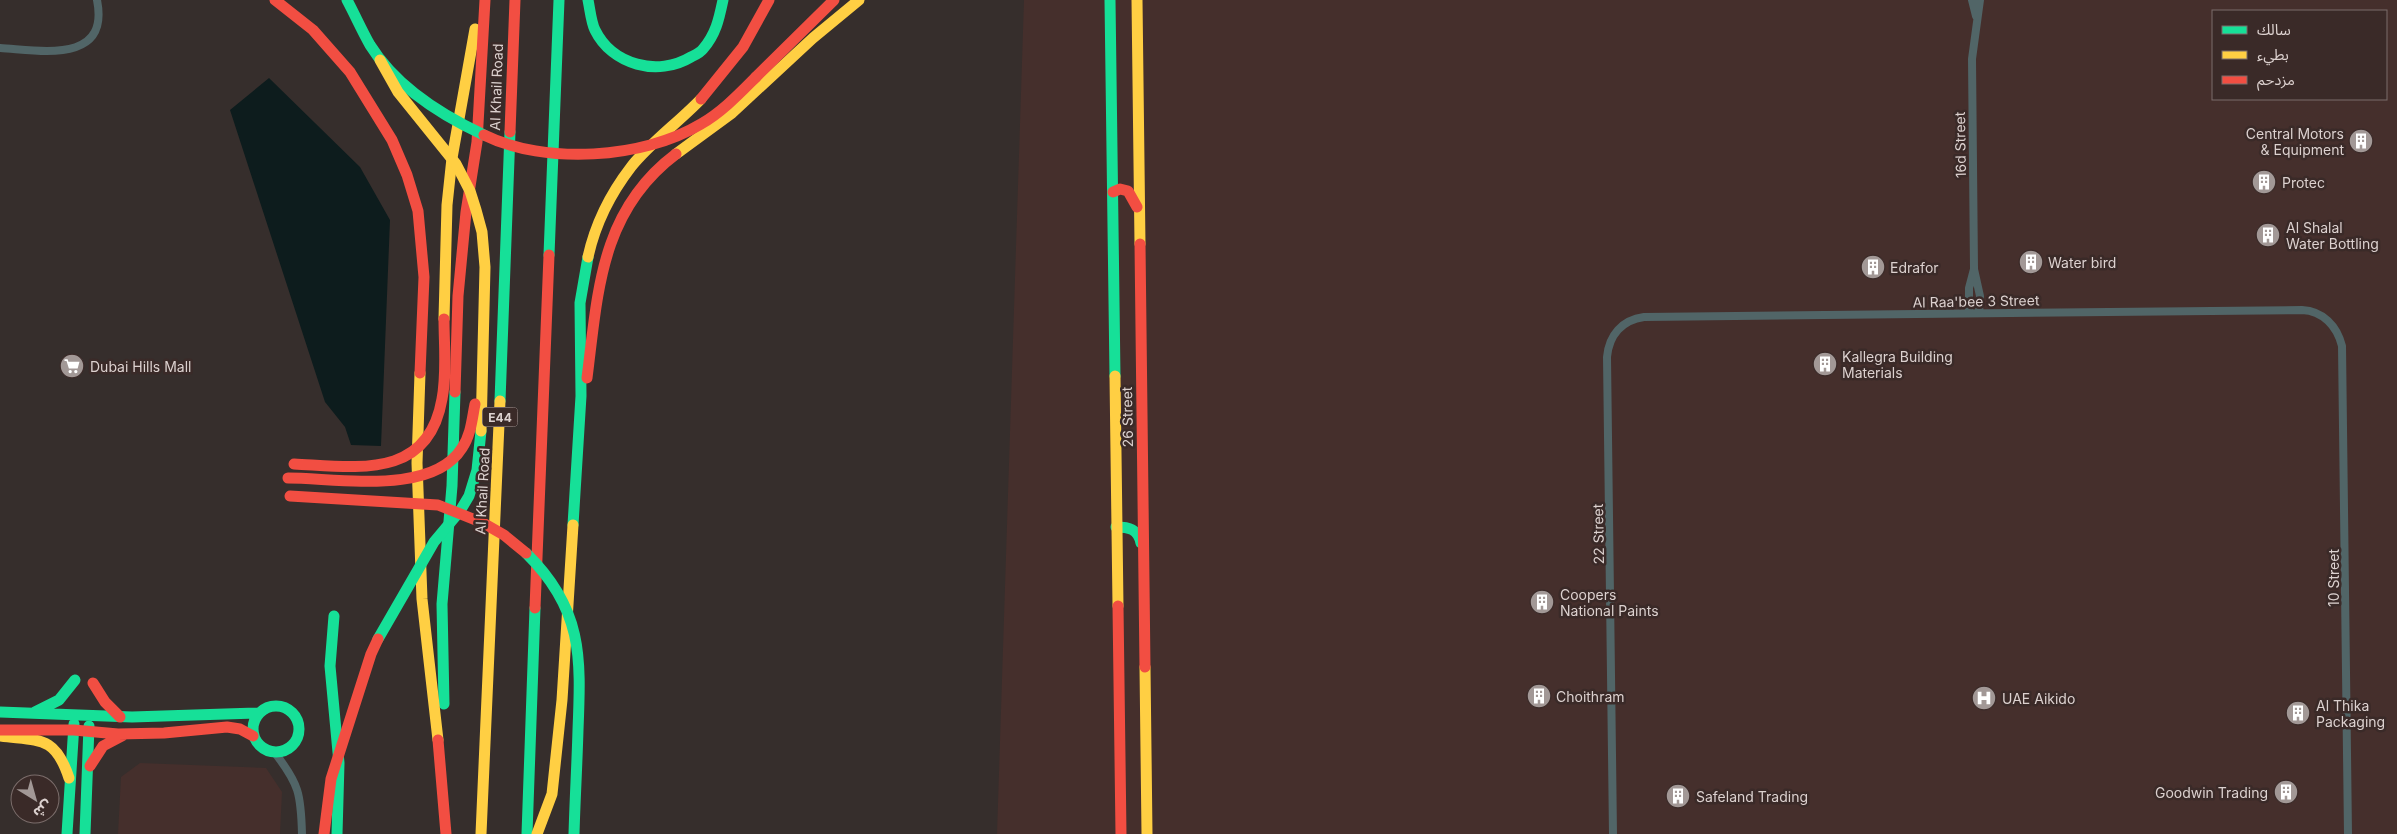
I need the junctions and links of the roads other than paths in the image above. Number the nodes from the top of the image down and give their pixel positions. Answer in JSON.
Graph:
{"nodes":[{"id":1,"x":97,"y":0,"type":"edge"},
{"id":2,"x":275,"y":0,"type":"edge"},
{"id":3,"x":347,"y":0,"type":"edge"},
{"id":4,"x":479,"y":0,"type":"edge"},
{"id":5,"x":485,"y":0,"type":"edge"},
{"id":6,"x":514,"y":0,"type":"edge"},
{"id":7,"x":559,"y":0,"type":"edge"},
{"id":8,"x":588,"y":0,"type":"edge"},
{"id":9,"x":723,"y":0,"type":"edge"},
{"id":10,"x":769,"y":0,"type":"edge"},
{"id":11,"x":834,"y":0,"type":"edge"},
{"id":12,"x":859,"y":0,"type":"edge"},
{"id":13,"x":1110,"y":0,"type":"edge"},
{"id":14,"x":1137,"y":0,"type":"edge"},
{"id":15,"x":1972,"y":0,"type":"edge"},
{"id":16,"x":1980,"y":0,"type":"edge"},
{"id":17,"x":1977,"y":20,"type":"junction"},
{"id":18,"x":0,"y":48,"type":"edge"},
{"id":19,"x":380,"y":60,"type":"junction"},
{"id":20,"x":1113,"y":192,"type":"junction"},
{"id":21,"x":1139,"y":213,"type":"junction"},
{"id":22,"x":1974,"y":269,"type":"junction"},
{"id":23,"x":1969,"y":313,"type":"junction"},
{"id":24,"x":1979,"y":313,"type":"junction"},
{"id":25,"x":2332,"y":324,"type":"joint"},
{"id":26,"x":1620,"y":327,"type":"joint"},
{"id":27,"x":483,"y":343,"type":"junction"},
{"id":28,"x":581,"y":396,"type":"junction"},
{"id":29,"x":294,"y":464,"type":"dead end"},
{"id":30,"x":288,"y":478,"type":"dead end"},
{"id":31,"x":290,"y":496,"type":"dead end"},
{"id":32,"x":1116,"y":527,"type":"junction"},
{"id":33,"x":1142,"y":557,"type":"junction"},
{"id":34,"x":334,"y":616,"type":"dead end"},
{"id":35,"x":75,"y":680,"type":"dead end"},
{"id":36,"x":93,"y":683,"type":"dead end"},
{"id":37,"x":0,"y":712,"type":"edge"},
{"id":38,"x":260,"y":712,"type":"junction"},
{"id":39,"x":25,"y":714,"type":"junction"},
{"id":40,"x":75,"y":714,"type":"junction"},
{"id":41,"x":90,"y":716,"type":"junction"},
{"id":42,"x":120,"y":717,"type":"junction"},
{"id":43,"x":438,"y":727,"type":"junction"},
{"id":44,"x":0,"y":730,"type":"edge"},
{"id":45,"x":74,"y":730,"type":"junction"},
{"id":46,"x":89,"y":733,"type":"junction"},
{"id":47,"x":128,"y":734,"type":"junction"},
{"id":48,"x":0,"y":736,"type":"edge"},
{"id":49,"x":253,"y":736,"type":"junction"},
{"id":50,"x":274,"y":753,"type":"junction"},
{"id":51,"x":88,"y":770,"type":"junction"},
{"id":52,"x":70,"y":784,"type":"junction"},
{"id":53,"x":67,"y":834,"type":"edge"},
{"id":54,"x":85,"y":834,"type":"edge"},
{"id":55,"x":302,"y":834,"type":"edge"},
{"id":56,"x":324,"y":834,"type":"edge"},
{"id":57,"x":337,"y":834,"type":"edge"},
{"id":58,"x":446,"y":834,"type":"edge"},
{"id":59,"x":481,"y":834,"type":"edge"},
{"id":60,"x":526,"y":834,"type":"edge"},
{"id":61,"x":537,"y":834,"type":"edge"},
{"id":62,"x":574,"y":834,"type":"edge"},
{"id":63,"x":1121,"y":834,"type":"edge"},
{"id":64,"x":1147,"y":834,"type":"edge"},
{"id":65,"x":1613,"y":834,"type":"edge"},
{"id":66,"x":2348,"y":834,"type":"edge"}],
"edges":[{"from":1,"to":18,"type":"street"},
{"from":2,"to":43,"type":"main road"},
{"from":3,"to":19,"type":"main road","bridge":true},
{"from":4,"to":29,"type":"main road","bridge":true},
{"from":5,"to":43,"type":"main road"},
{"from":6,"to":59,"type":"main road","name":"Al Khail Road","number":"E44"},
{"from":7,"to":60,"type":"main road"},
{"from":8,"to":9,"type":"main road"},
{"from":10,"to":28,"type":"main road"},
{"from":11,"to":19,"type":"main road","bridge":true},
{"from":12,"to":28,"type":"main road"},
{"from":13,"to":20,"type":"main road","name":"26 Street"},
{"from":14,"to":21,"type":"main road","name":"26 Street"},
{"from":15,"to":17,"type":"street","name":"16d Street"},
{"from":16,"to":17,"type":"street","name":"16d Street"},
{"from":17,"to":22,"type":"street","name":"16d Street"},
{"from":19,"to":27,"type":"main road","bridge":true},
{"from":20,"to":21,"type":"main road"},
{"from":20,"to":32,"type":"main road","name":"26 Street"},
{"from":21,"to":33,"type":"main road","name":"26 Street"},
{"from":22,"to":23,"type":"street","name":"16d Street"},
{"from":22,"to":24,"type":"street","name":"16d Street"},
{"from":23,"to":24,"type":"street","name":"Al Raa'bee 3 Street"},
{"from":23,"to":26,"type":"street","name":"Al Raa'bee 3 Street"},
{"from":24,"to":25,"type":"street","name":"Al Raa'bee 3 Street"},
{"from":25,"to":66,"type":"street","name":"10 Street"},
{"from":26,"to":65,"type":"street","name":"22 Street"},
{"from":27,"to":30,"type":"main road","bridge":true},
{"from":27,"to":56,"type":"main road","bridge":true},
{"from":28,"to":61,"type":"main road"},
{"from":31,"to":62,"type":"main road","bridge":true},
{"from":32,"to":33,"type":"main road"},
{"from":32,"to":63,"type":"main road","name":"26 Street"},
{"from":33,"to":64,"type":"main road","name":"26 Street"},
{"from":34,"to":57,"type":"main road"},
{"from":35,"to":39,"type":"main road"},
{"from":36,"to":42,"type":"main road"},
{"from":37,"to":39,"type":"main road"},
{"from":38,"to":42,"type":"main road"},
{"from":38,"to":49,"type":"main road"},
{"from":38,"to":50,"type":"main road"},
{"from":39,"to":40,"type":"main road"},
{"from":40,"to":41,"type":"main road"},
{"from":40,"to":45,"type":"main road"},
{"from":41,"to":42,"type":"main road"},
{"from":41,"to":46,"type":"main road"},
{"from":43,"to":58,"type":"main road"},
{"from":44,"to":45,"type":"main road"},
{"from":45,"to":46,"type":"main road"},
{"from":45,"to":52,"type":"main road"},
{"from":46,"to":47,"type":"main road"},
{"from":46,"to":51,"type":"main road"},
{"from":47,"to":49,"type":"main road"},
{"from":47,"to":51,"type":"main road"},
{"from":48,"to":52,"type":"main road"},
{"from":49,"to":50,"type":"main road"},
{"from":50,"to":55,"type":"street"},
{"from":51,"to":54,"type":"main road"},
{"from":52,"to":53,"type":"main road"}]}
